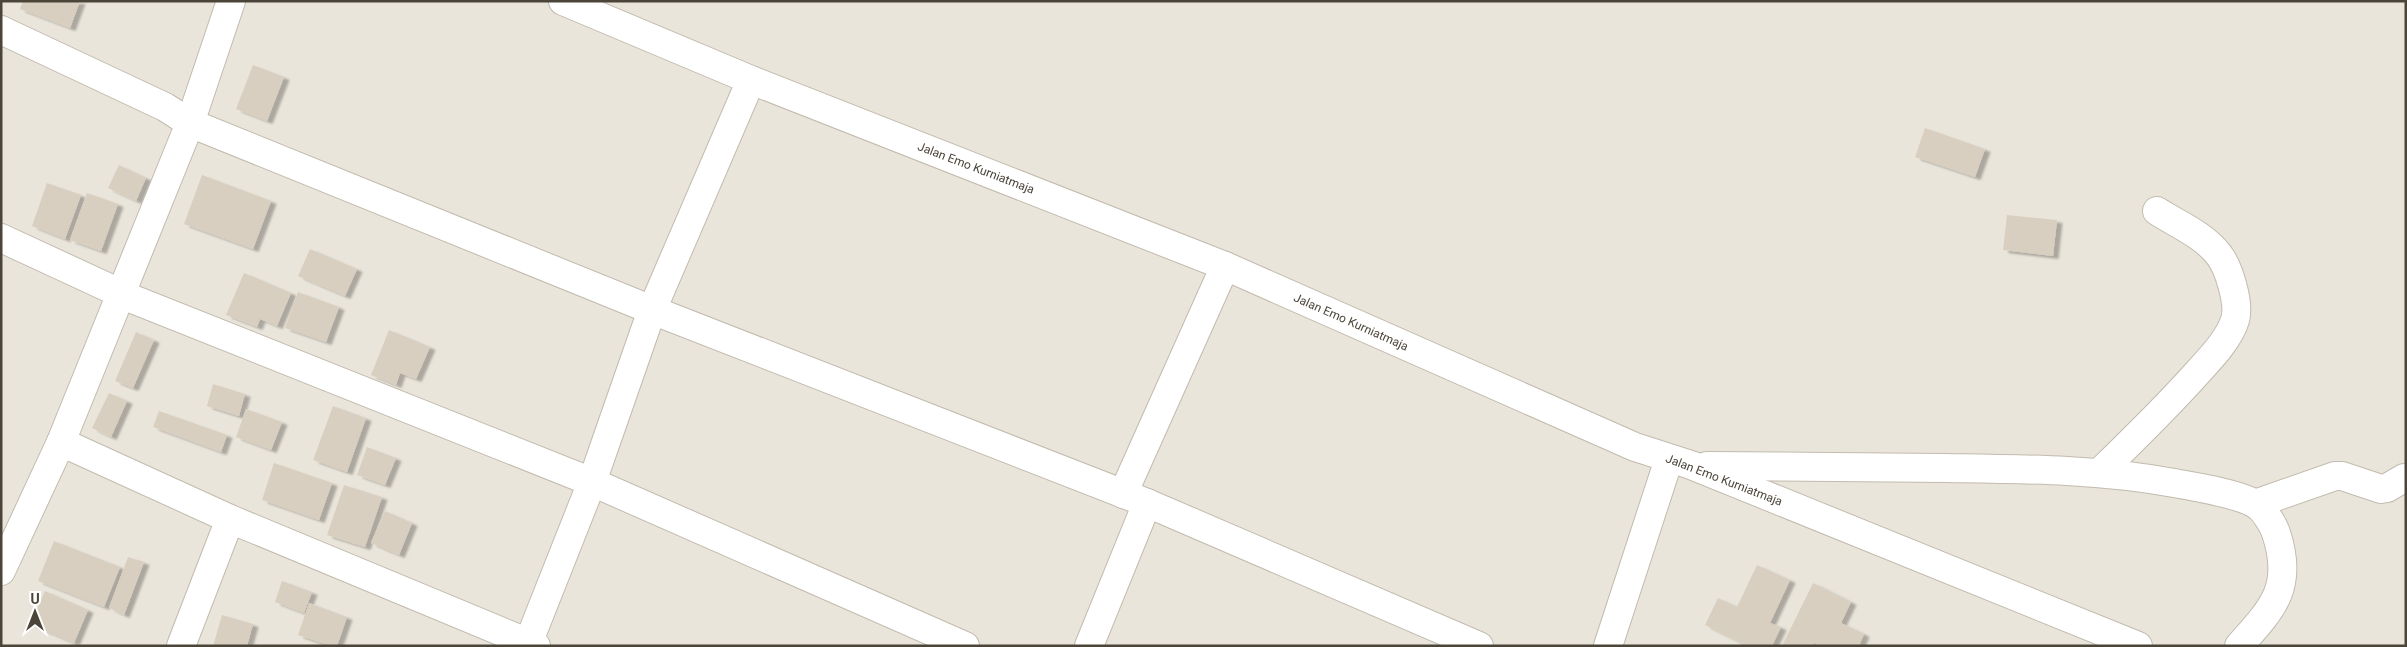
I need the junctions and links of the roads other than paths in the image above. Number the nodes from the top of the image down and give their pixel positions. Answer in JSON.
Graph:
{"nodes":[{"id":1,"x":231,"y":1,"type":"edge"},
{"id":2,"x":563,"y":1,"type":"edge"},
{"id":3,"x":1,"y":30,"type":"edge"},
{"id":4,"x":750,"y":80,"type":"junction"},
{"id":5,"x":190,"y":123,"type":"junction"},
{"id":6,"x":2157,"y":211,"type":"dead end"},
{"id":7,"x":1,"y":238,"type":"edge"},
{"id":8,"x":1225,"y":266,"type":"junction"},
{"id":9,"x":119,"y":293,"type":"junction"},
{"id":10,"x":652,"y":310,"type":"junction"},
{"id":11,"x":61,"y":442,"type":"junction"},
{"id":12,"x":1680,"y":462,"type":"junction"},
{"id":13,"x":2099,"y":473,"type":"junction"},
{"id":14,"x":2404,"y":478,"type":"dead end"},
{"id":15,"x":592,"y":482,"type":"junction"},
{"id":16,"x":1135,"y":498,"type":"junction"},
{"id":17,"x":2255,"y":504,"type":"junction"},
{"id":18,"x":230,"y":520,"type":"junction"},
{"id":19,"x":1,"y":571,"type":"edge"},
{"id":20,"x":531,"y":645,"type":"edge"},
{"id":21,"x":180,"y":646,"type":"edge"},
{"id":22,"x":965,"y":646,"type":"edge"},
{"id":23,"x":1089,"y":646,"type":"edge"},
{"id":24,"x":1479,"y":646,"type":"edge"},
{"id":25,"x":1608,"y":646,"type":"edge"},
{"id":26,"x":2138,"y":646,"type":"edge"},
{"id":27,"x":2238,"y":646,"type":"edge"}],
"edges":[{"from":1,"to":5,"type":"street"},
{"from":2,"to":4,"type":"street","name":"Jalan Emo Kurniatmaja"},
{"from":3,"to":5,"type":"street"},
{"from":4,"to":8,"type":"street","name":"Jalan Emo Kurniatmaja"},
{"from":4,"to":10,"type":"street"},
{"from":5,"to":9,"type":"street"},
{"from":5,"to":10,"type":"street"},
{"from":6,"to":13,"type":"street"},
{"from":7,"to":9,"type":"street"},
{"from":8,"to":12,"type":"street","name":"Jalan Emo Kurniatmaja"},
{"from":8,"to":16,"type":"street"},
{"from":9,"to":11,"type":"street"},
{"from":9,"to":15,"type":"street"},
{"from":10,"to":15,"type":"street"},
{"from":10,"to":16,"type":"street"},
{"from":11,"to":18,"type":"street"},
{"from":11,"to":19,"type":"street"},
{"from":12,"to":13,"type":"street"},
{"from":12,"to":25,"type":"street"},
{"from":12,"to":26,"type":"street","name":"Jalan Emo Kurniatmaja"},
{"from":13,"to":17,"type":"street"},
{"from":14,"to":17,"type":"street"},
{"from":15,"to":20,"type":"street"},
{"from":15,"to":22,"type":"street"},
{"from":16,"to":23,"type":"street"},
{"from":16,"to":24,"type":"street"},
{"from":17,"to":27,"type":"street"},
{"from":18,"to":20,"type":"street"},
{"from":18,"to":21,"type":"street"}]}
